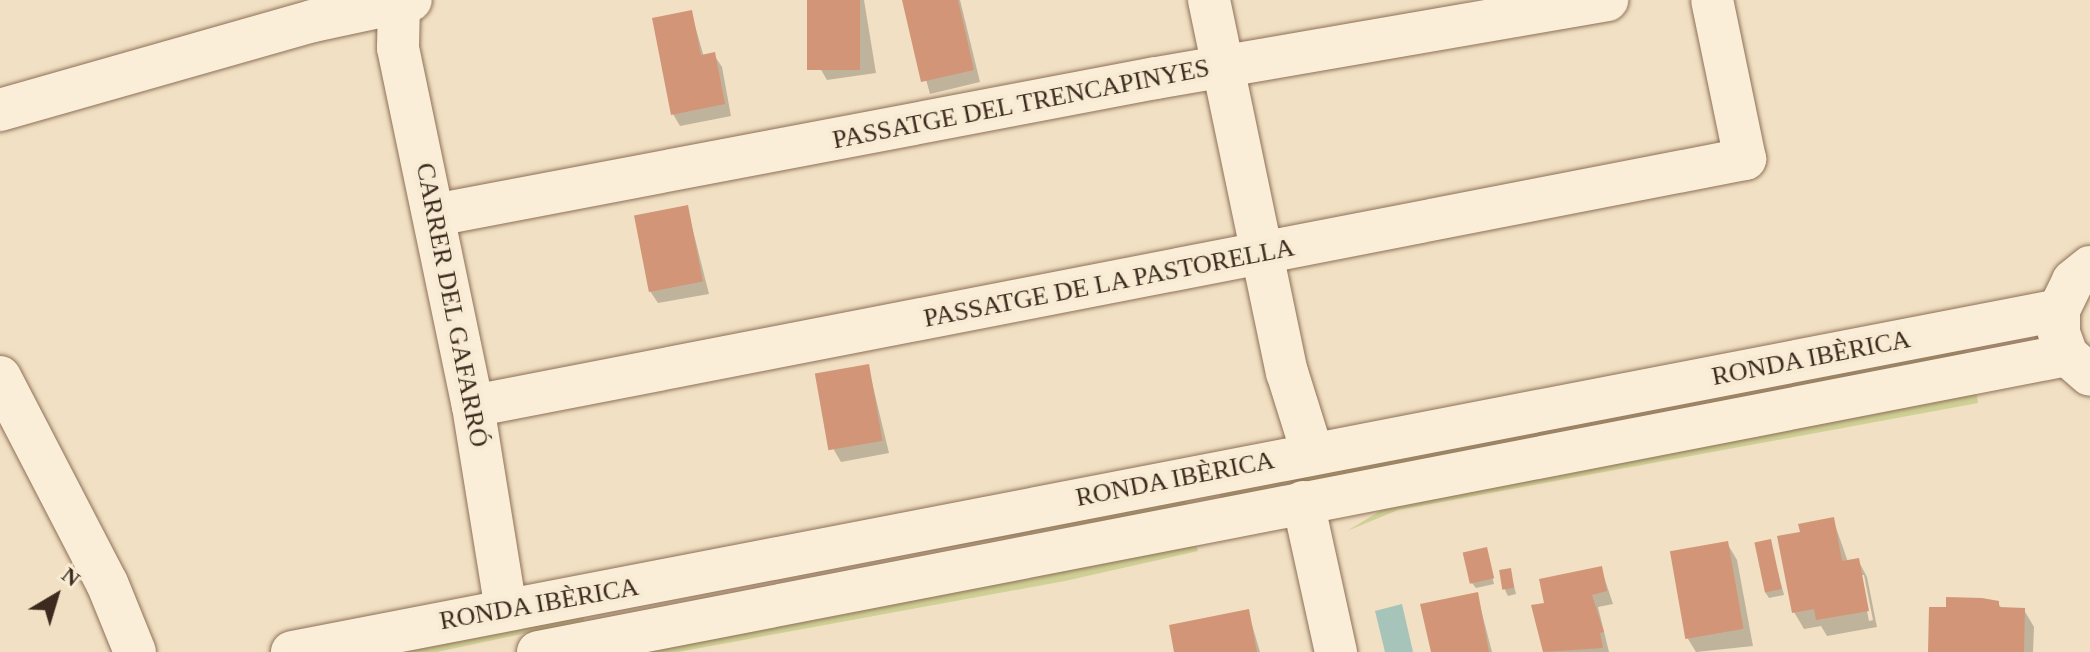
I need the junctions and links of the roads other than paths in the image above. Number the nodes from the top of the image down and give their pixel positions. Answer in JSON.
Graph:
{"nodes":[{"id":1,"x":1209,"y":0,"type":"edge"},
{"id":2,"x":1607,"y":0,"type":"edge"},
{"id":3,"x":1712,"y":0,"type":"edge"},
{"id":4,"x":405,"y":1,"type":"edge"},
{"id":5,"x":1221,"y":67,"type":"junction"},
{"id":6,"x":0,"y":110,"type":"edge"},
{"id":7,"x":435,"y":215,"type":"junction"},
{"id":8,"x":1261,"y":254,"type":"junction"},
{"id":9,"x":2090,"y":267,"type":"edge"},
{"id":10,"x":2059,"y":310,"type":"junction"},
{"id":11,"x":2083,"y":372,"type":"edge"},
{"id":12,"x":0,"y":377,"type":"edge"},
{"id":13,"x":473,"y":406,"type":"junction"},
{"id":14,"x":1312,"y":452,"type":"junction"},
{"id":15,"x":1303,"y":502,"type":"junction"},
{"id":16,"x":506,"y":609,"type":"junction"},
{"id":17,"x":135,"y":652,"type":"edge"},
{"id":18,"x":292,"y":652,"type":"edge"},
{"id":19,"x":538,"y":652,"type":"edge"},
{"id":20,"x":1336,"y":652,"type":"edge"}],
"edges":[{"from":1,"to":5,"type":"street"},
{"from":2,"to":5,"type":"street","name":"PASSATGE DEL TRENCAPINYES"},
{"from":3,"to":8,"type":"street","name":"PASSATGE DE LA PASTORELLA"},
{"from":4,"to":6,"type":"street"},
{"from":4,"to":7,"type":"street","name":"CARRER DEL GAFARRÓ"},
{"from":5,"to":7,"type":"street","name":"PASSATGE DEL TRENCAPINYES"},
{"from":5,"to":8,"type":"street"},
{"from":7,"to":13,"type":"street","name":"CARRER DEL GAFARRÓ"},
{"from":8,"to":13,"type":"street","name":"PASSATGE DE LA PASTORELLA"},
{"from":8,"to":14,"type":"street"},
{"from":9,"to":10,"type":"street"},
{"from":10,"to":11,"type":"street","name":"RONDA IBÈRICA"},
{"from":10,"to":14,"type":"street","name":"RONDA IBÈRICA"},
{"from":11,"to":15,"type":"street","name":"RONDA IBÈRICA"},
{"from":12,"to":17,"type":"street"},
{"from":13,"to":16,"type":"street","name":"CARRER DEL GAFARRÓ"},
{"from":14,"to":16,"type":"street","name":"RONDA IBÈRICA"},
{"from":15,"to":19,"type":"street","name":"RONDA IBÈRICA"},
{"from":15,"to":20,"type":"street"},
{"from":16,"to":18,"type":"street","name":"RONDA IBÈRICA"}]}
